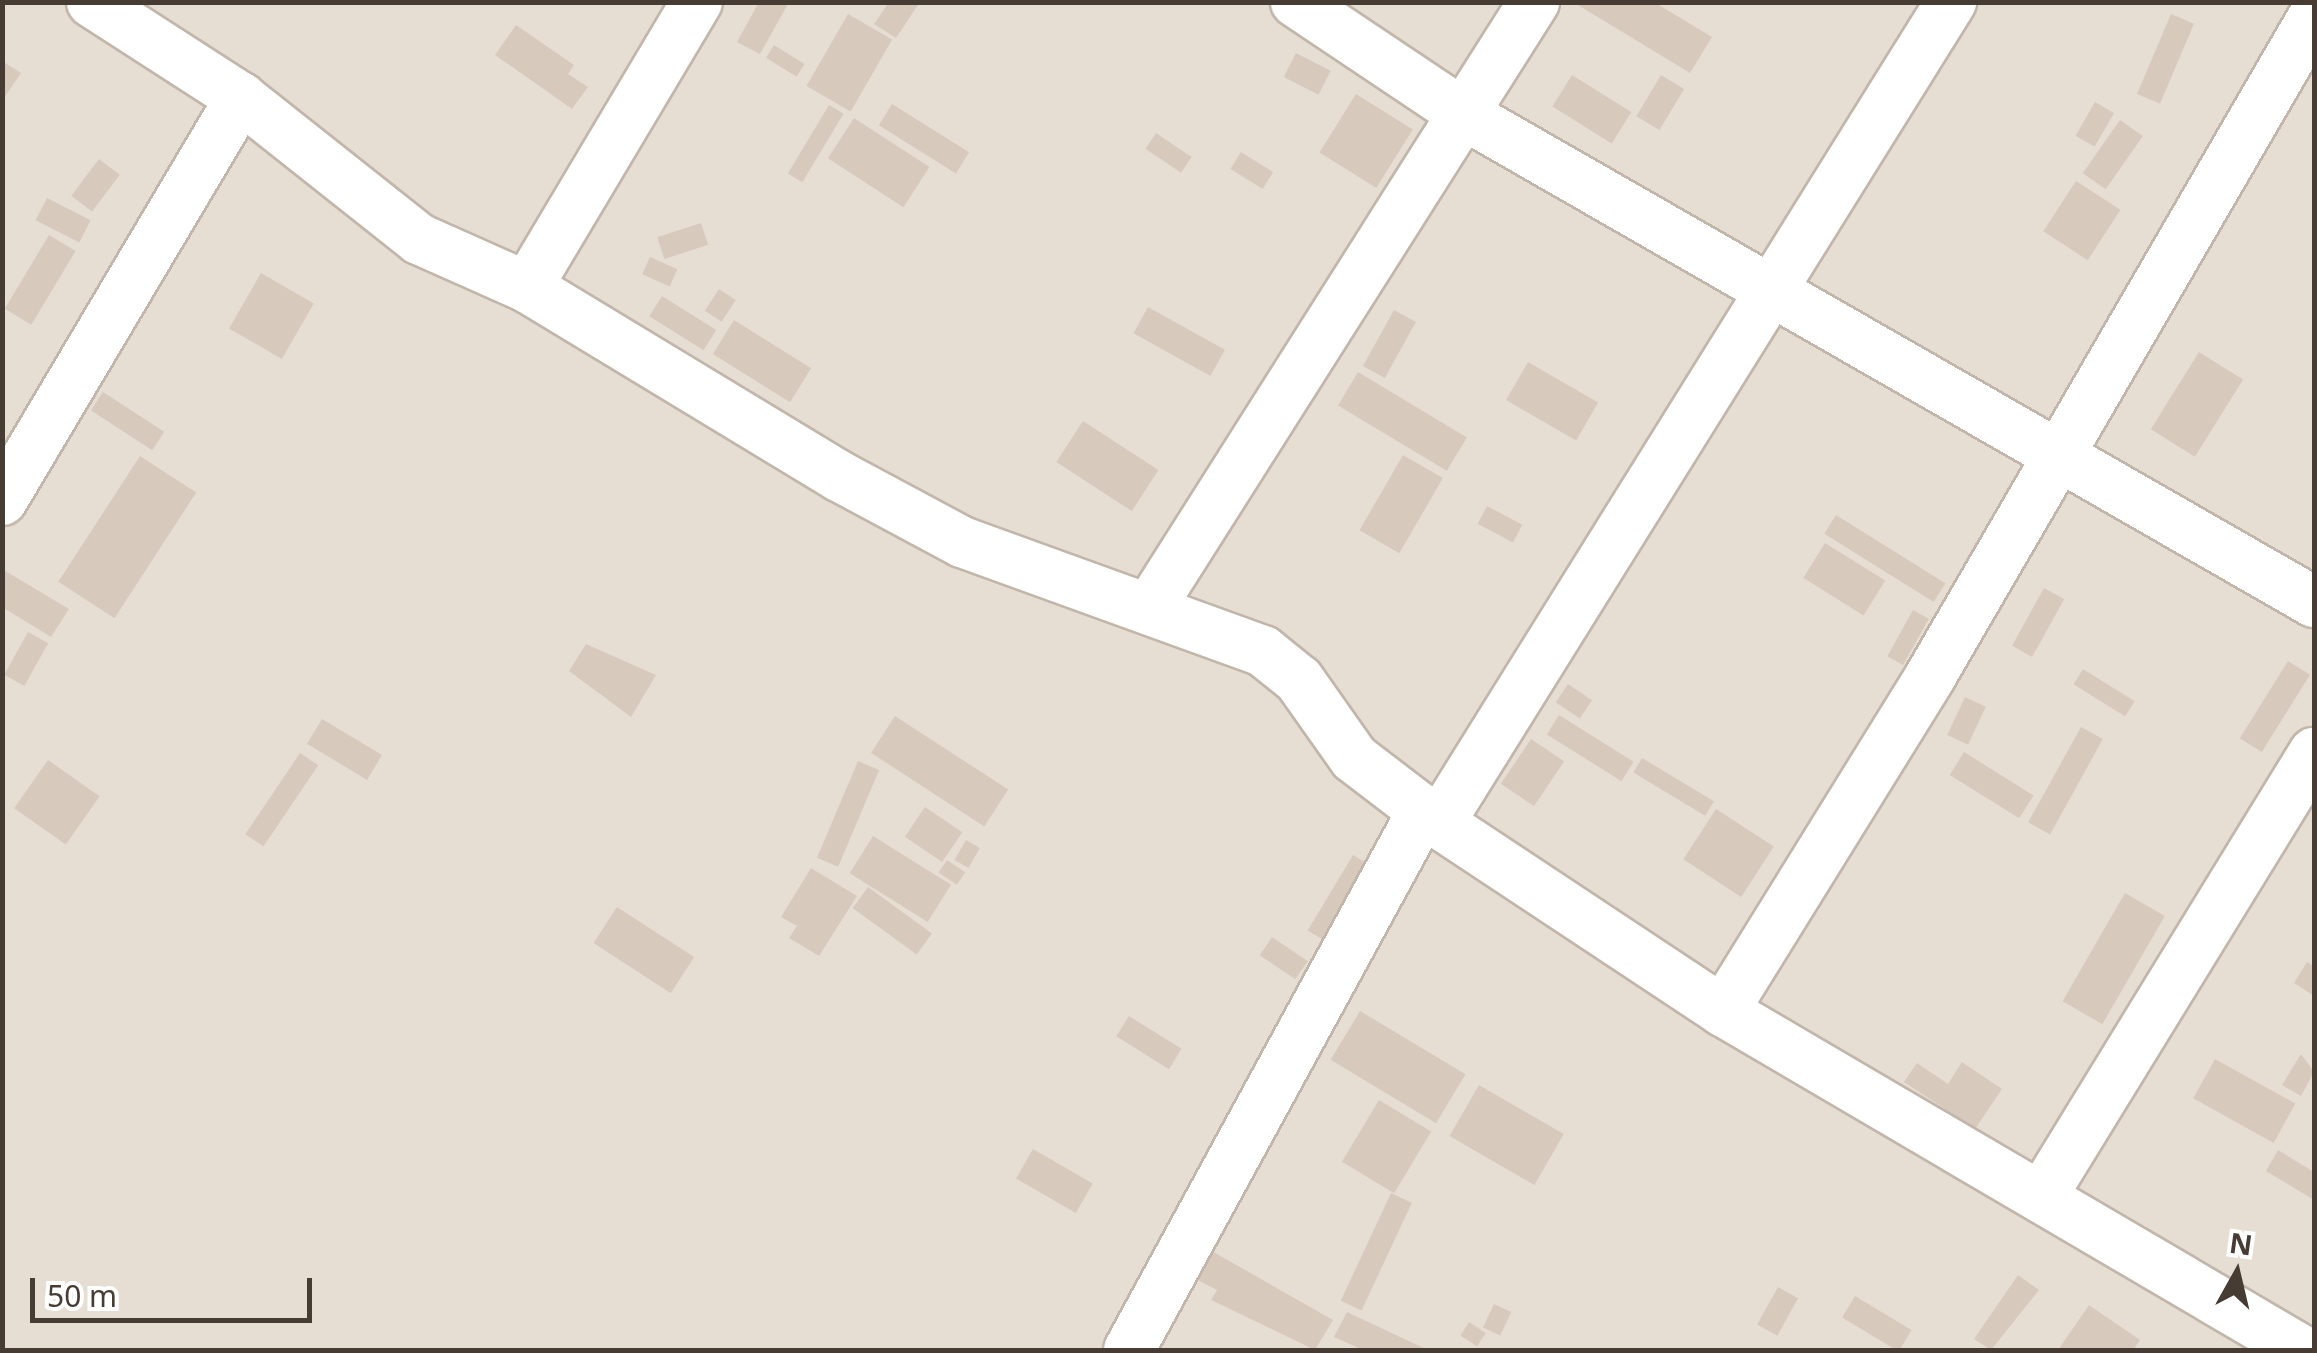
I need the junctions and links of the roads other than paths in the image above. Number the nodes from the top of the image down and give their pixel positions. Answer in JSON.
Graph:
{"nodes":[{"id":1,"x":92,"y":2,"type":"edge"},
{"id":2,"x":697,"y":2,"type":"edge"},
{"id":3,"x":1296,"y":2,"type":"edge"},
{"id":4,"x":1534,"y":2,"type":"edge"},
{"id":5,"x":1951,"y":2,"type":"edge"},
{"id":6,"x":2314,"y":16,"type":"edge"},
{"id":7,"x":240,"y":98,"type":"junction"},
{"id":8,"x":1465,"y":115,"type":"junction"},
{"id":9,"x":527,"y":287,"type":"junction"},
{"id":10,"x":1771,"y":292,"type":"junction"},
{"id":11,"x":2059,"y":460,"type":"junction"},
{"id":12,"x":2,"y":500,"type":"edge"},
{"id":13,"x":2314,"y":602,"type":"edge"},
{"id":14,"x":1149,"y":609,"type":"junction"},
{"id":15,"x":2314,"y":752,"type":"edge"},
{"id":16,"x":1431,"y":817,"type":"junction"},
{"id":17,"x":1723,"y":1011,"type":"junction"},
{"id":18,"x":2043,"y":1194,"type":"junction"},
{"id":19,"x":1128,"y":1350,"type":"edge"},
{"id":20,"x":2301,"y":1350,"type":"edge"}],
"edges":[{"from":1,"to":7,"type":"street"},
{"from":2,"to":9,"type":"street"},
{"from":3,"to":8,"type":"street"},
{"from":4,"to":8,"type":"street"},
{"from":5,"to":10,"type":"street"},
{"from":6,"to":11,"type":"street"},
{"from":7,"to":9,"type":"street"},
{"from":7,"to":12,"type":"street"},
{"from":8,"to":10,"type":"street"},
{"from":8,"to":14,"type":"street"},
{"from":9,"to":14,"type":"street"},
{"from":10,"to":11,"type":"street"},
{"from":10,"to":16,"type":"street"},
{"from":11,"to":13,"type":"street"},
{"from":11,"to":17,"type":"street"},
{"from":14,"to":16,"type":"street"},
{"from":15,"to":18,"type":"street"},
{"from":16,"to":17,"type":"street"},
{"from":16,"to":19,"type":"street"},
{"from":17,"to":18,"type":"street"},
{"from":18,"to":20,"type":"street"}]}
